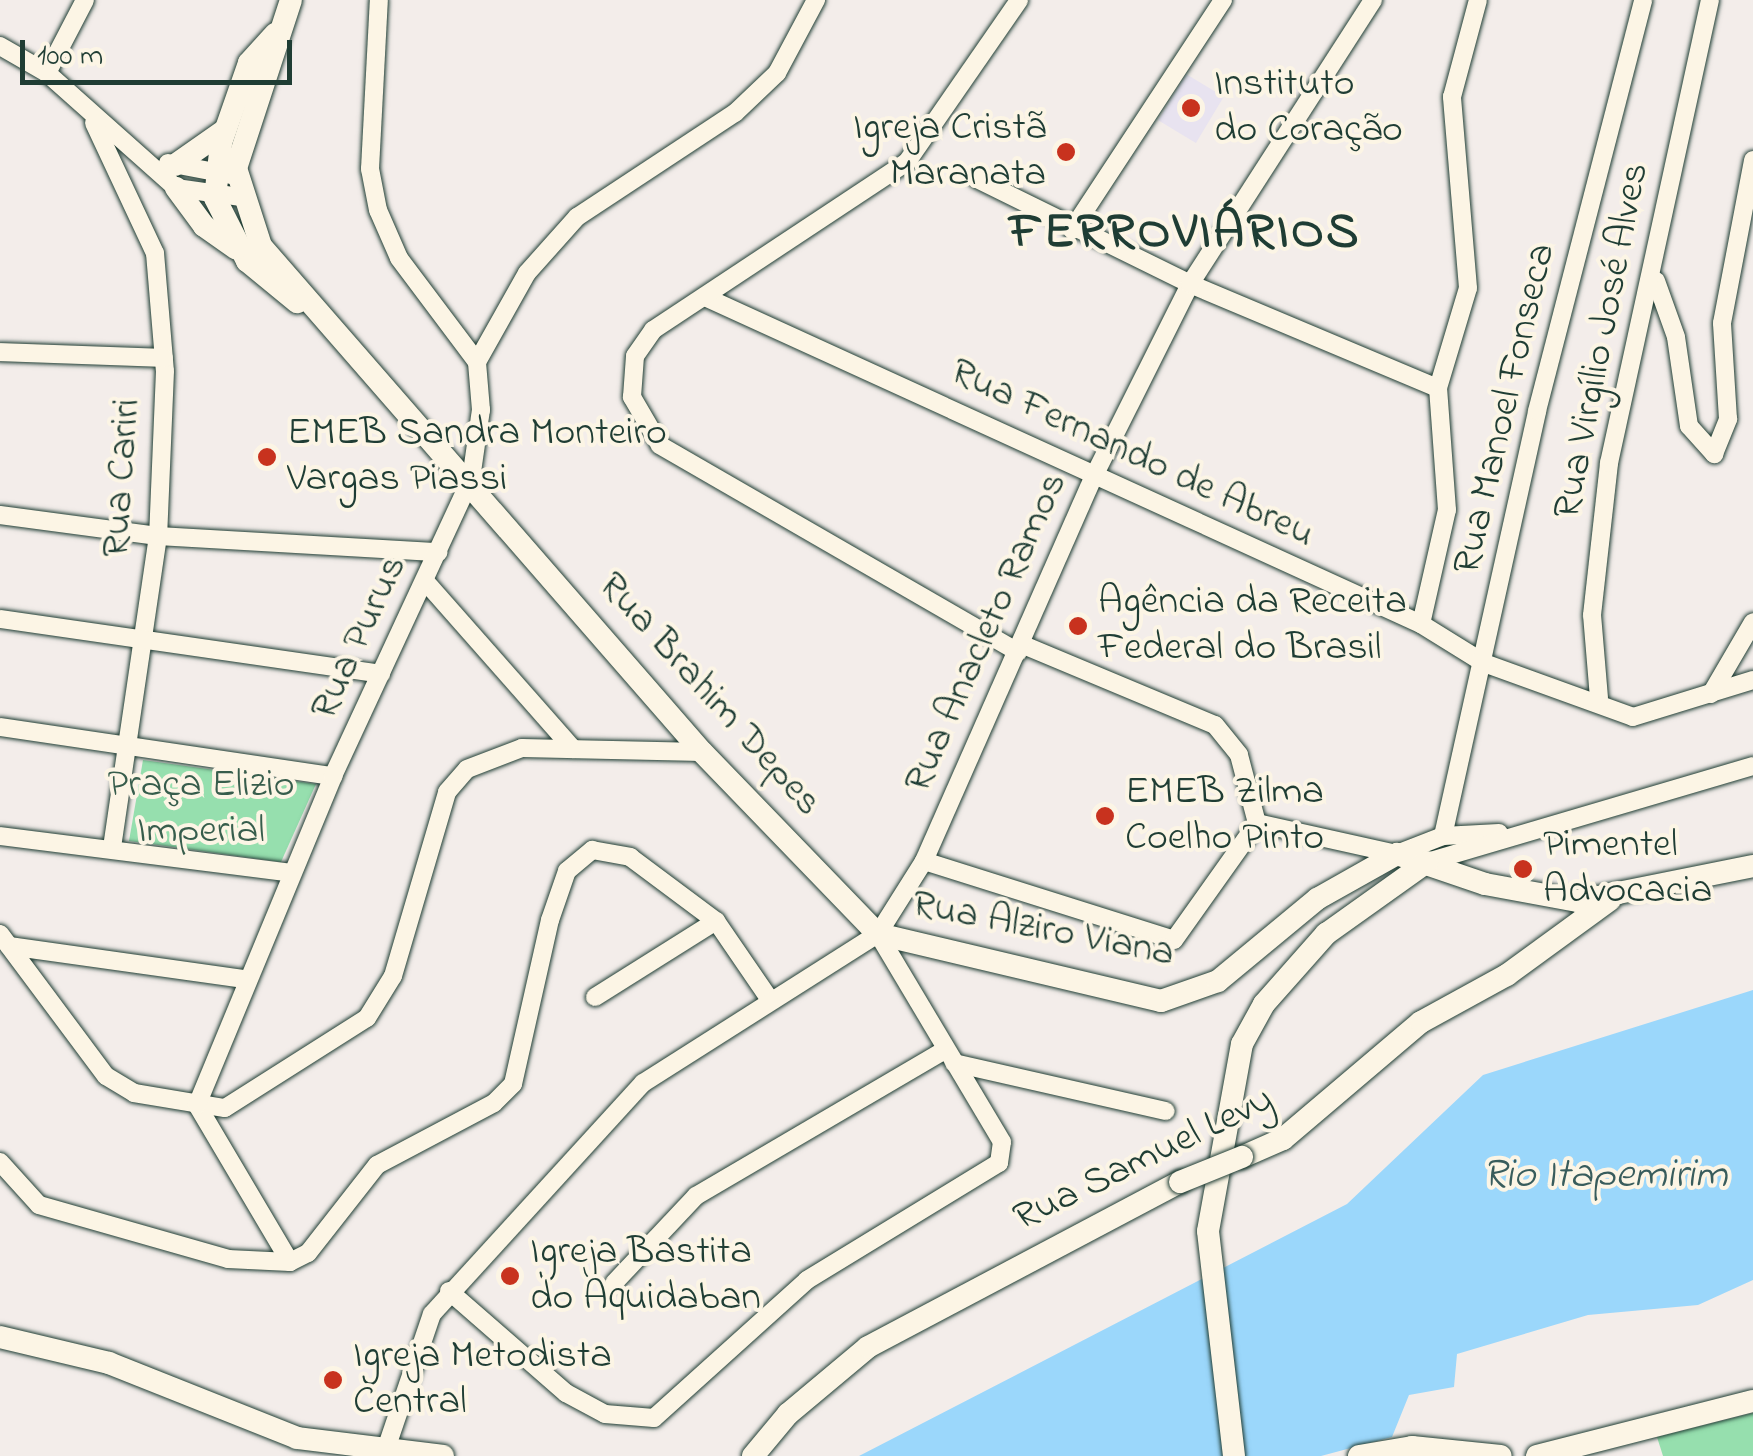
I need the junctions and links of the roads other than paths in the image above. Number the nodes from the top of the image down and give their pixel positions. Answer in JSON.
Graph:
{"nodes":[{"id":1,"x":84,"y":0,"type":"edge"},
{"id":2,"x":291,"y":0,"type":"edge"},
{"id":3,"x":379,"y":0,"type":"edge"},
{"id":4,"x":816,"y":0,"type":"edge"},
{"id":5,"x":1019,"y":0,"type":"edge"},
{"id":6,"x":1223,"y":0,"type":"edge"},
{"id":7,"x":1373,"y":0,"type":"edge"},
{"id":8,"x":1478,"y":0,"type":"edge"},
{"id":9,"x":1643,"y":0,"type":"edge"},
{"id":10,"x":1710,"y":0,"type":"edge"},
{"id":11,"x":275,"y":34,"type":"junction"},
{"id":12,"x":0,"y":46,"type":"edge"},
{"id":13,"x":46,"y":73,"type":"junction"},
{"id":14,"x":94,"y":123,"type":"junction"},
{"id":15,"x":225,"y":130,"type":"junction"},
{"id":16,"x":1753,"y":160,"type":"edge"},
{"id":17,"x":175,"y":176,"type":"junction"},
{"id":18,"x":232,"y":178,"type":"junction"},
{"id":19,"x":977,"y":179,"type":"dead end"},
{"id":20,"x":216,"y":198,"type":"junction"},
{"id":21,"x":1072,"y":230,"type":"junction"},
{"id":22,"x":240,"y":250,"type":"junction"},
{"id":23,"x":1656,"y":281,"type":"junction"},
{"id":24,"x":1190,"y":284,"type":"junction"},
{"id":25,"x":705,"y":297,"type":"junction"},
{"id":26,"x":316,"y":316,"type":"junction"},
{"id":27,"x":0,"y":352,"type":"edge"},
{"id":28,"x":164,"y":358,"type":"junction"},
{"id":29,"x":477,"y":362,"type":"junction"},
{"id":30,"x":1438,"y":388,"type":"junction"},
{"id":31,"x":1094,"y":476,"type":"junction"},
{"id":32,"x":471,"y":479,"type":"junction"},
{"id":33,"x":0,"y":515,"type":"edge"},
{"id":34,"x":158,"y":536,"type":"junction"},
{"id":35,"x":439,"y":552,"type":"junction"},
{"id":36,"x":425,"y":582,"type":"junction"},
{"id":37,"x":0,"y":619,"type":"edge"},
{"id":38,"x":1753,"y":622,"type":"edge"},
{"id":39,"x":1421,"y":624,"type":"junction"},
{"id":40,"x":142,"y":639,"type":"junction"},
{"id":41,"x":1020,"y":648,"type":"junction"},
{"id":42,"x":1484,"y":663,"type":"junction"},
{"id":43,"x":381,"y":674,"type":"junction"},
{"id":44,"x":1753,"y":680,"type":"edge"},
{"id":45,"x":1711,"y":694,"type":"junction"},
{"id":46,"x":1599,"y":698,"type":"junction"},
{"id":47,"x":0,"y":727,"type":"edge"},
{"id":48,"x":126,"y":746,"type":"junction"},
{"id":49,"x":572,"y":749,"type":"junction"},
{"id":50,"x":702,"y":752,"type":"junction"},
{"id":51,"x":1753,"y":766,"type":"edge"},
{"id":52,"x":333,"y":776,"type":"junction"},
{"id":53,"x":1256,"y":823,"type":"junction"},
{"id":54,"x":1527,"y":832,"type":"junction"},
{"id":55,"x":0,"y":836,"type":"edge"},
{"id":56,"x":1443,"y":836,"type":"junction"},
{"id":57,"x":112,"y":849,"type":"junction"},
{"id":58,"x":1396,"y":854,"type":"junction"},
{"id":59,"x":924,"y":861,"type":"junction"},
{"id":60,"x":1427,"y":862,"type":"junction"},
{"id":61,"x":1753,"y":866,"type":"edge"},
{"id":62,"x":291,"y":873,"type":"junction"},
{"id":63,"x":1617,"y":895,"type":"junction"},
{"id":64,"x":716,"y":920,"type":"junction"},
{"id":65,"x":878,"y":934,"type":"junction"},
{"id":66,"x":4,"y":940,"type":"edge"},
{"id":67,"x":244,"y":979,"type":"junction"},
{"id":68,"x":595,"y":996,"type":"dead end"},
{"id":69,"x":768,"y":997,"type":"junction"},
{"id":70,"x":950,"y":1056,"type":"junction"},
{"id":71,"x":197,"y":1105,"type":"junction"},
{"id":72,"x":1166,"y":1111,"type":"dead end"},
{"id":73,"x":0,"y":1162,"type":"edge"},
{"id":74,"x":290,"y":1262,"type":"junction"},
{"id":75,"x":614,"y":1283,"type":"dead end"},
{"id":76,"x":449,"y":1291,"type":"junction"},
{"id":77,"x":0,"y":1336,"type":"edge"},
{"id":78,"x":1753,"y":1401,"type":"edge"},
{"id":79,"x":388,"y":1443,"type":"junction"},
{"id":80,"x":1362,"y":1455,"type":"edge"},
{"id":81,"x":443,"y":1456,"type":"edge"},
{"id":82,"x":754,"y":1456,"type":"edge"},
{"id":83,"x":1234,"y":1456,"type":"edge"},
{"id":84,"x":1501,"y":1456,"type":"edge"},
{"id":85,"x":1537,"y":1456,"type":"edge"}],
"edges":[{"from":1,"to":13,"type":"street"},
{"from":2,"to":11,"type":"main road"},
{"from":3,"to":29,"type":"street"},
{"from":4,"to":29,"type":"street"},
{"from":5,"to":25,"type":"street"},
{"from":6,"to":21,"type":"street"},
{"from":7,"to":24,"type":"street","name":"Rua Anacleto Ramos"},
{"from":8,"to":30,"type":"street"},
{"from":9,"to":42,"type":"street","name":"Rua Manoel Fonseca"},
{"from":10,"to":23,"type":"street","name":"Rua Virgílio José Alves"},
{"from":11,"to":15,"type":"main road"},
{"from":11,"to":18,"type":"main road"},
{"from":12,"to":13,"type":"street"},
{"from":13,"to":14,"type":"street"},
{"from":14,"to":17,"type":"street"},
{"from":14,"to":28,"type":"street","name":"Rua Cariri"},
{"from":15,"to":17,"type":"main road"},
{"from":15,"to":18,"type":"main road"},
{"from":16,"to":23,"type":"street"},
{"from":17,"to":18,"type":"street"},
{"from":17,"to":20,"type":"street"},
{"from":17,"to":22,"type":"main road"},
{"from":18,"to":20,"type":"main road","name":"Rua Brahim Depes"},
{"from":18,"to":26,"type":"main road","name":"Rua Brahim Depes"},
{"from":19,"to":21,"type":"street"},
{"from":20,"to":22,"type":"main road","name":"Rua Brahim Depes"},
{"from":21,"to":24,"type":"street"},
{"from":22,"to":26,"type":"main road","name":"Rua Brahim Depes"},
{"from":23,"to":46,"type":"street","name":"Rua Virgílio José Alves"},
{"from":24,"to":30,"type":"street"},
{"from":24,"to":31,"type":"street","name":"Rua Anacleto Ramos"},
{"from":25,"to":31,"type":"street","name":"Rua Fernando de Abreu"},
{"from":25,"to":41,"type":"street"},
{"from":26,"to":32,"type":"main road","name":"Rua Brahim Depes"},
{"from":27,"to":28,"type":"street"},
{"from":28,"to":34,"type":"street","name":"Rua Cariri"},
{"from":29,"to":32,"type":"street"},
{"from":30,"to":39,"type":"street"},
{"from":31,"to":39,"type":"street","name":"Rua Fernando de Abreu"},
{"from":31,"to":41,"type":"street","name":"Rua Anacleto Ramos"},
{"from":32,"to":35,"type":"street","name":"Rua Purus"},
{"from":32,"to":50,"type":"main road","name":"Rua Brahim Depes"},
{"from":33,"to":34,"type":"street"},
{"from":34,"to":35,"type":"street"},
{"from":34,"to":40,"type":"street","name":"Rua Cariri"},
{"from":35,"to":36,"type":"street","name":"Rua Purus"},
{"from":36,"to":43,"type":"street","name":"Rua Purus"},
{"from":36,"to":49,"type":"street"},
{"from":37,"to":40,"type":"street"},
{"from":38,"to":45,"type":"street"},
{"from":39,"to":42,"type":"street","name":"Rua Fernando de Abreu"},
{"from":40,"to":43,"type":"street"},
{"from":40,"to":48,"type":"street","name":"Rua Cariri"},
{"from":41,"to":53,"type":"street"},
{"from":41,"to":59,"type":"street","name":"Rua Anacleto Ramos"},
{"from":42,"to":46,"type":"street","name":"Rua Fernando de Abreu"},
{"from":42,"to":56,"type":"street","name":"Rua Manoel Fonseca"},
{"from":43,"to":52,"type":"street","name":"Rua Purus"},
{"from":44,"to":45,"type":"street","name":"Rua Fernando de Abreu"},
{"from":45,"to":46,"type":"street","name":"Rua Fernando de Abreu"},
{"from":47,"to":48,"type":"street"},
{"from":48,"to":52,"type":"street"},
{"from":48,"to":57,"type":"street","name":"Rua Cariri"},
{"from":49,"to":50,"type":"street"},
{"from":49,"to":71,"type":"street"},
{"from":50,"to":65,"type":"main road","name":"Rua Brahim Depes"},
{"from":51,"to":54,"type":"street"},
{"from":52,"to":62,"type":"street","name":"Rua Purus"},
{"from":53,"to":58,"type":"street"},
{"from":53,"to":59,"type":"street"},
{"from":54,"to":56,"type":"street"},
{"from":54,"to":60,"type":"street"},
{"from":55,"to":57,"type":"street"},
{"from":56,"to":58,"type":"street"},
{"from":57,"to":62,"type":"street"},
{"from":58,"to":60,"type":"main road"},
{"from":58,"to":65,"type":"main road","name":"Rua Alziro Viana"},
{"from":59,"to":65,"type":"street","name":"Rua Anacleto Ramos"},
{"from":60,"to":63,"type":"main road"},
{"from":60,"to":83,"type":"main road"},
{"from":61,"to":63,"type":"main road"},
{"from":62,"to":67,"type":"street","name":"Rua Purus"},
{"from":63,"to":82,"type":"main road","name":"Rua Samuel Levy","bridge":true},
{"from":64,"to":68,"type":"street"},
{"from":64,"to":69,"type":"street"},
{"from":64,"to":74,"type":"street"},
{"from":65,"to":69,"type":"street","name":"Rua Alziro Viana"},
{"from":65,"to":70,"type":"street","name":"Rua Brahim Depes"},
{"from":66,"to":67,"type":"street"},
{"from":66,"to":71,"type":"street"},
{"from":67,"to":71,"type":"street","name":"Rua Purus"},
{"from":69,"to":76,"type":"street","name":"Rua Alziro Viana"},
{"from":70,"to":72,"type":"street"},
{"from":70,"to":75,"type":"street"},
{"from":70,"to":76,"type":"street","name":"Rua Brahim Depes"},
{"from":71,"to":74,"type":"street"},
{"from":73,"to":74,"type":"street"},
{"from":76,"to":79,"type":"street","name":"Rua Alziro Viana"},
{"from":77,"to":79,"type":"main road"},
{"from":78,"to":85,"type":"main road"},
{"from":79,"to":81,"type":"main road"},
{"from":80,"to":84,"type":"main road"}]}
